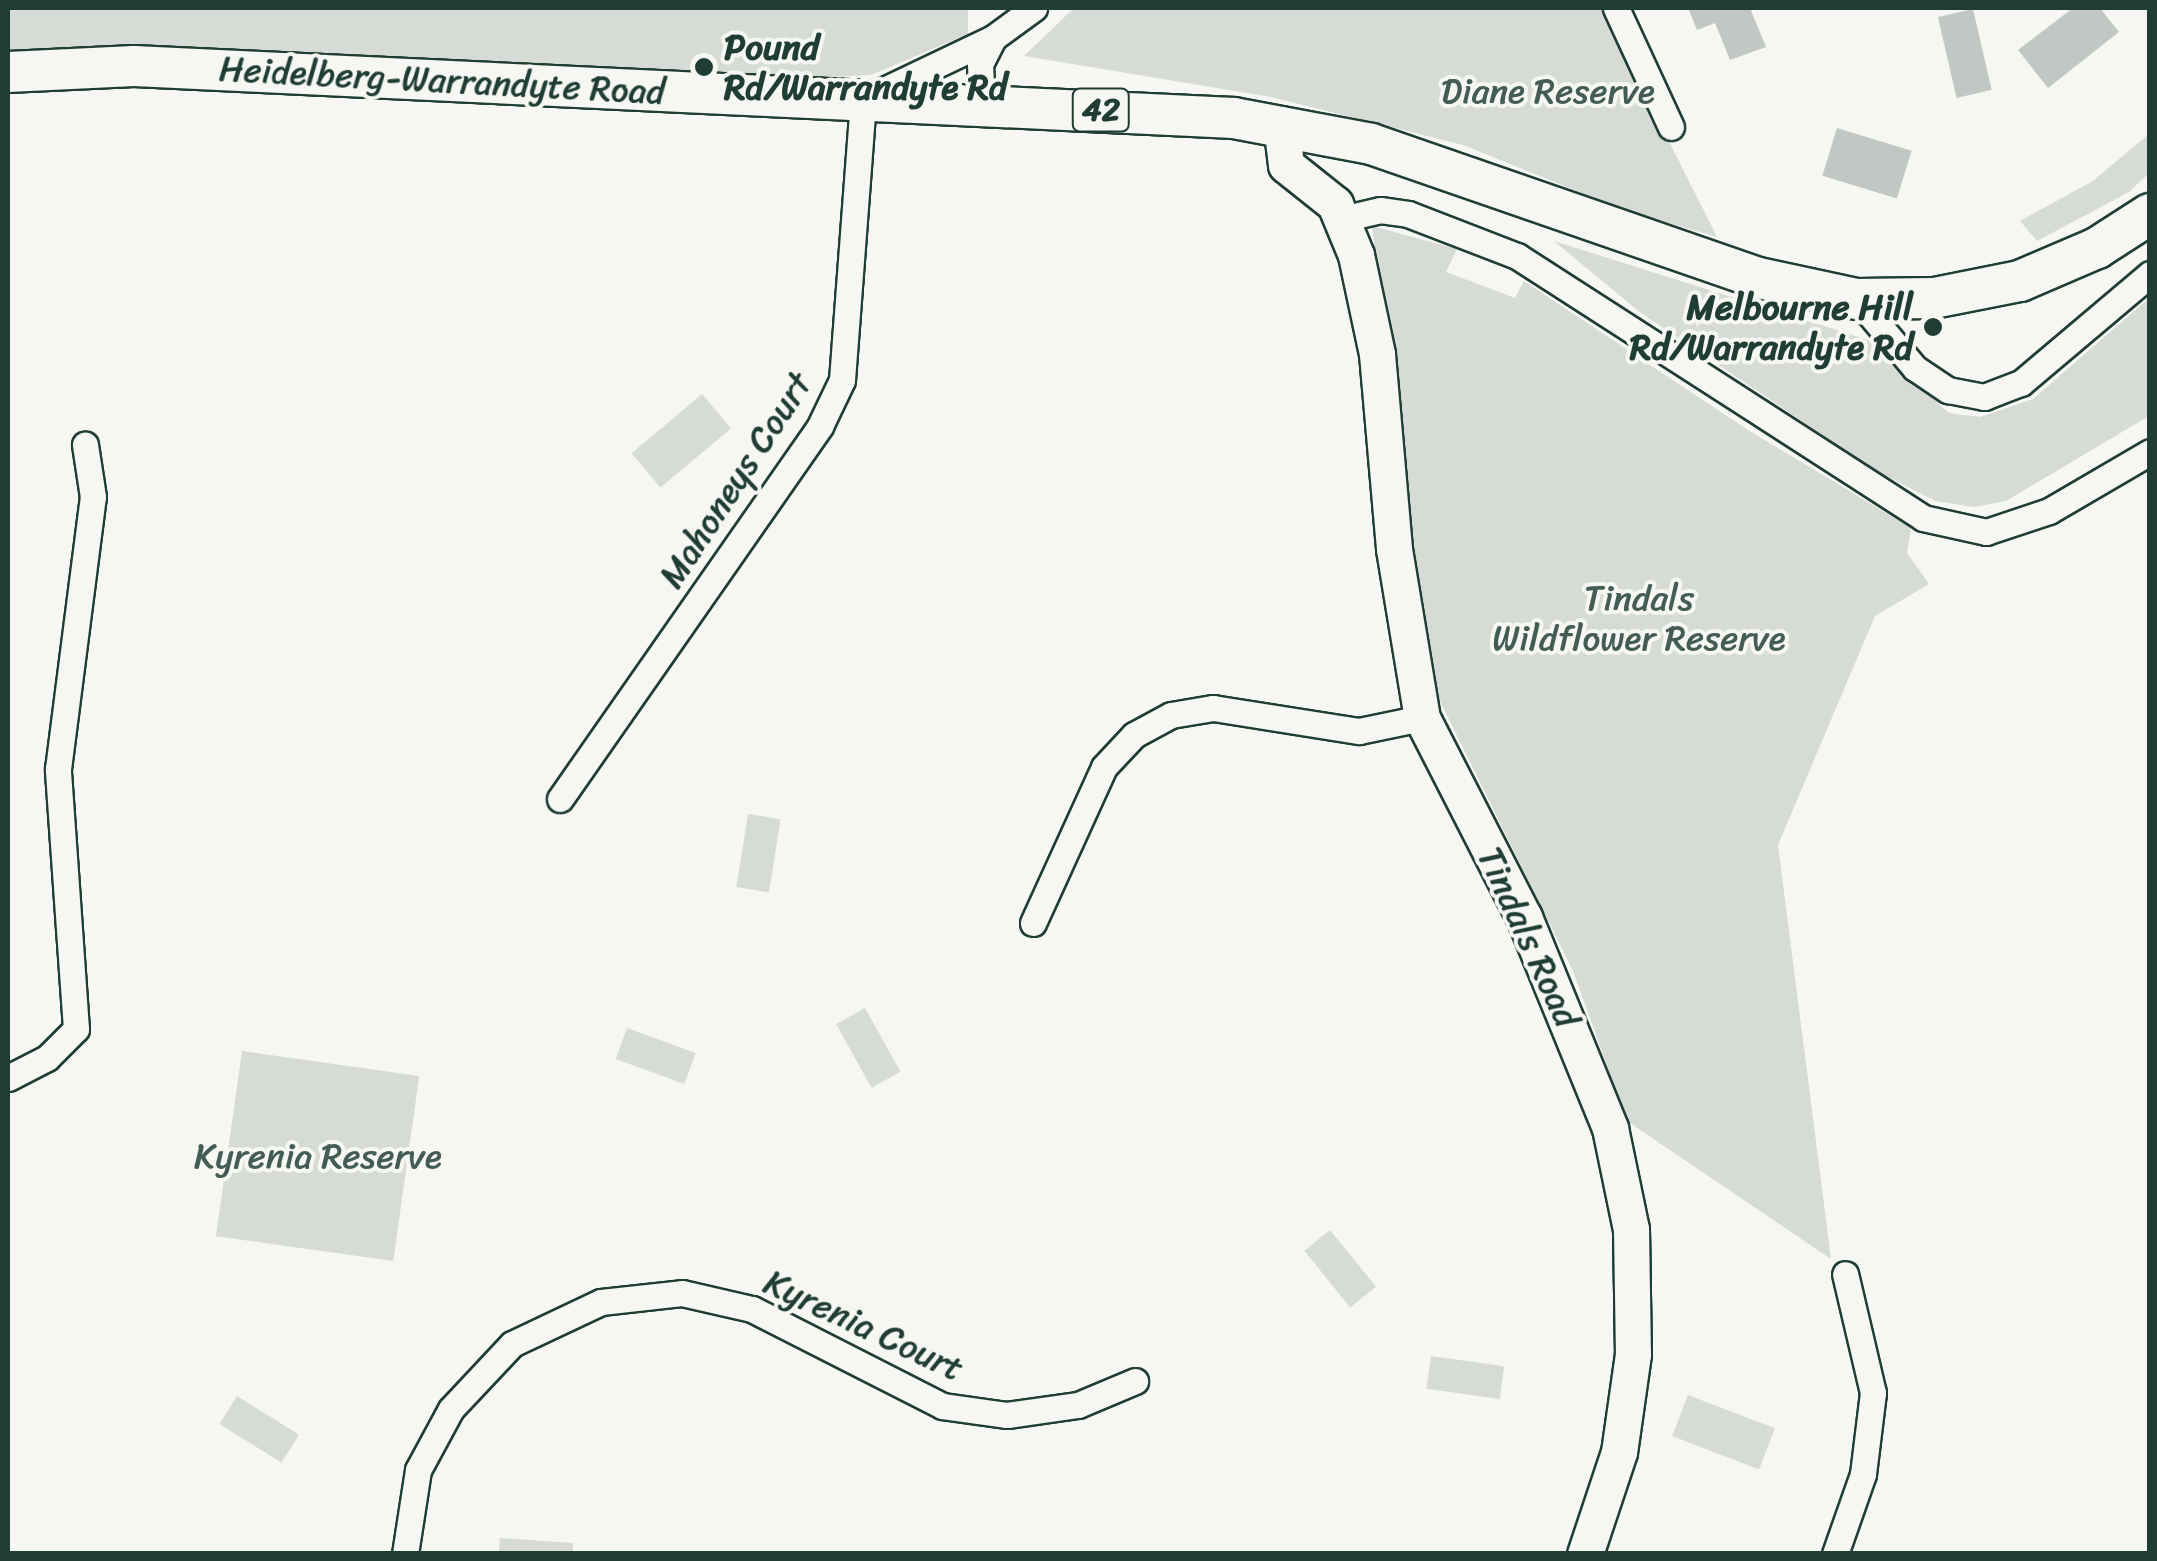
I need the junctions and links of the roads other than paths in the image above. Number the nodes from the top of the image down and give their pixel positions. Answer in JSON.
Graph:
{"nodes":[{"id":1,"x":1034,"y":8,"type":"edge"},
{"id":2,"x":1616,"y":8,"type":"edge"},
{"id":3,"x":993,"y":38,"type":"junction"},
{"id":4,"x":970,"y":50,"type":"junction"},
{"id":5,"x":8,"y":72,"type":"edge"},
{"id":6,"x":864,"y":100,"type":"junction"},
{"id":7,"x":969,"y":104,"type":"junction"},
{"id":8,"x":1281,"y":124,"type":"junction"},
{"id":9,"x":1671,"y":127,"type":"dead end"},
{"id":10,"x":1341,"y":136,"type":"junction"},
{"id":11,"x":2150,"y":214,"type":"edge"},
{"id":12,"x":1352,"y":218,"type":"junction"},
{"id":13,"x":2150,"y":274,"type":"edge"},
{"id":14,"x":1856,"y":299,"type":"junction"},
{"id":15,"x":85,"y":445,"type":"dead end"},
{"id":16,"x":2150,"y":452,"type":"edge"},
{"id":17,"x":1422,"y":718,"type":"junction"},
{"id":18,"x":560,"y":799,"type":"dead end"},
{"id":19,"x":1033,"y":923,"type":"dead end"},
{"id":20,"x":8,"y":1078,"type":"edge"},
{"id":21,"x":1845,"y":1274,"type":"dead end"},
{"id":22,"x":1136,"y":1381,"type":"dead end"},
{"id":23,"x":405,"y":1554,"type":"edge"},
{"id":24,"x":1585,"y":1554,"type":"edge"},
{"id":25,"x":1835,"y":1554,"type":"edge"}],
"edges":[{"from":1,"to":3,"type":"street"},
{"from":2,"to":9,"type":"street"},
{"from":3,"to":4,"type":"street"},
{"from":3,"to":7,"type":"street"},
{"from":4,"to":6,"type":"street"},
{"from":4,"to":7,"type":"street"},
{"from":5,"to":6,"type":"main road","name":"Heidelberg-Warrandyte Road","number":"42"},
{"from":6,"to":7,"type":"main road","name":"Heidelberg-Warrandyte Road","number":"42"},
{"from":6,"to":18,"type":"street","name":"Mahoneys Court"},
{"from":7,"to":8,"type":"main road","name":"Heidelberg-Warrandyte Road","number":"42"},
{"from":8,"to":10,"type":"main road","name":"Heidelberg-Warrandyte Road","number":"42"},
{"from":8,"to":12,"type":"main road","name":"Tindals Road"},
{"from":10,"to":12,"type":"main road","name":"Tindals Road"},
{"from":10,"to":14,"type":"main road","name":"Heidelberg-Warrandyte Road","number":"42"},
{"from":11,"to":14,"type":"main road","name":"Heidelberg-Warrandyte Road","number":"42"},
{"from":12,"to":16,"type":"street"},
{"from":12,"to":17,"type":"main road","name":"Tindals Road"},
{"from":13,"to":14,"type":"street"},
{"from":15,"to":20,"type":"street"},
{"from":17,"to":19,"type":"street"},
{"from":17,"to":24,"type":"main road","name":"Tindals Road"},
{"from":21,"to":25,"type":"street"},
{"from":22,"to":23,"type":"street","name":"Kyrenia Court"}]}
